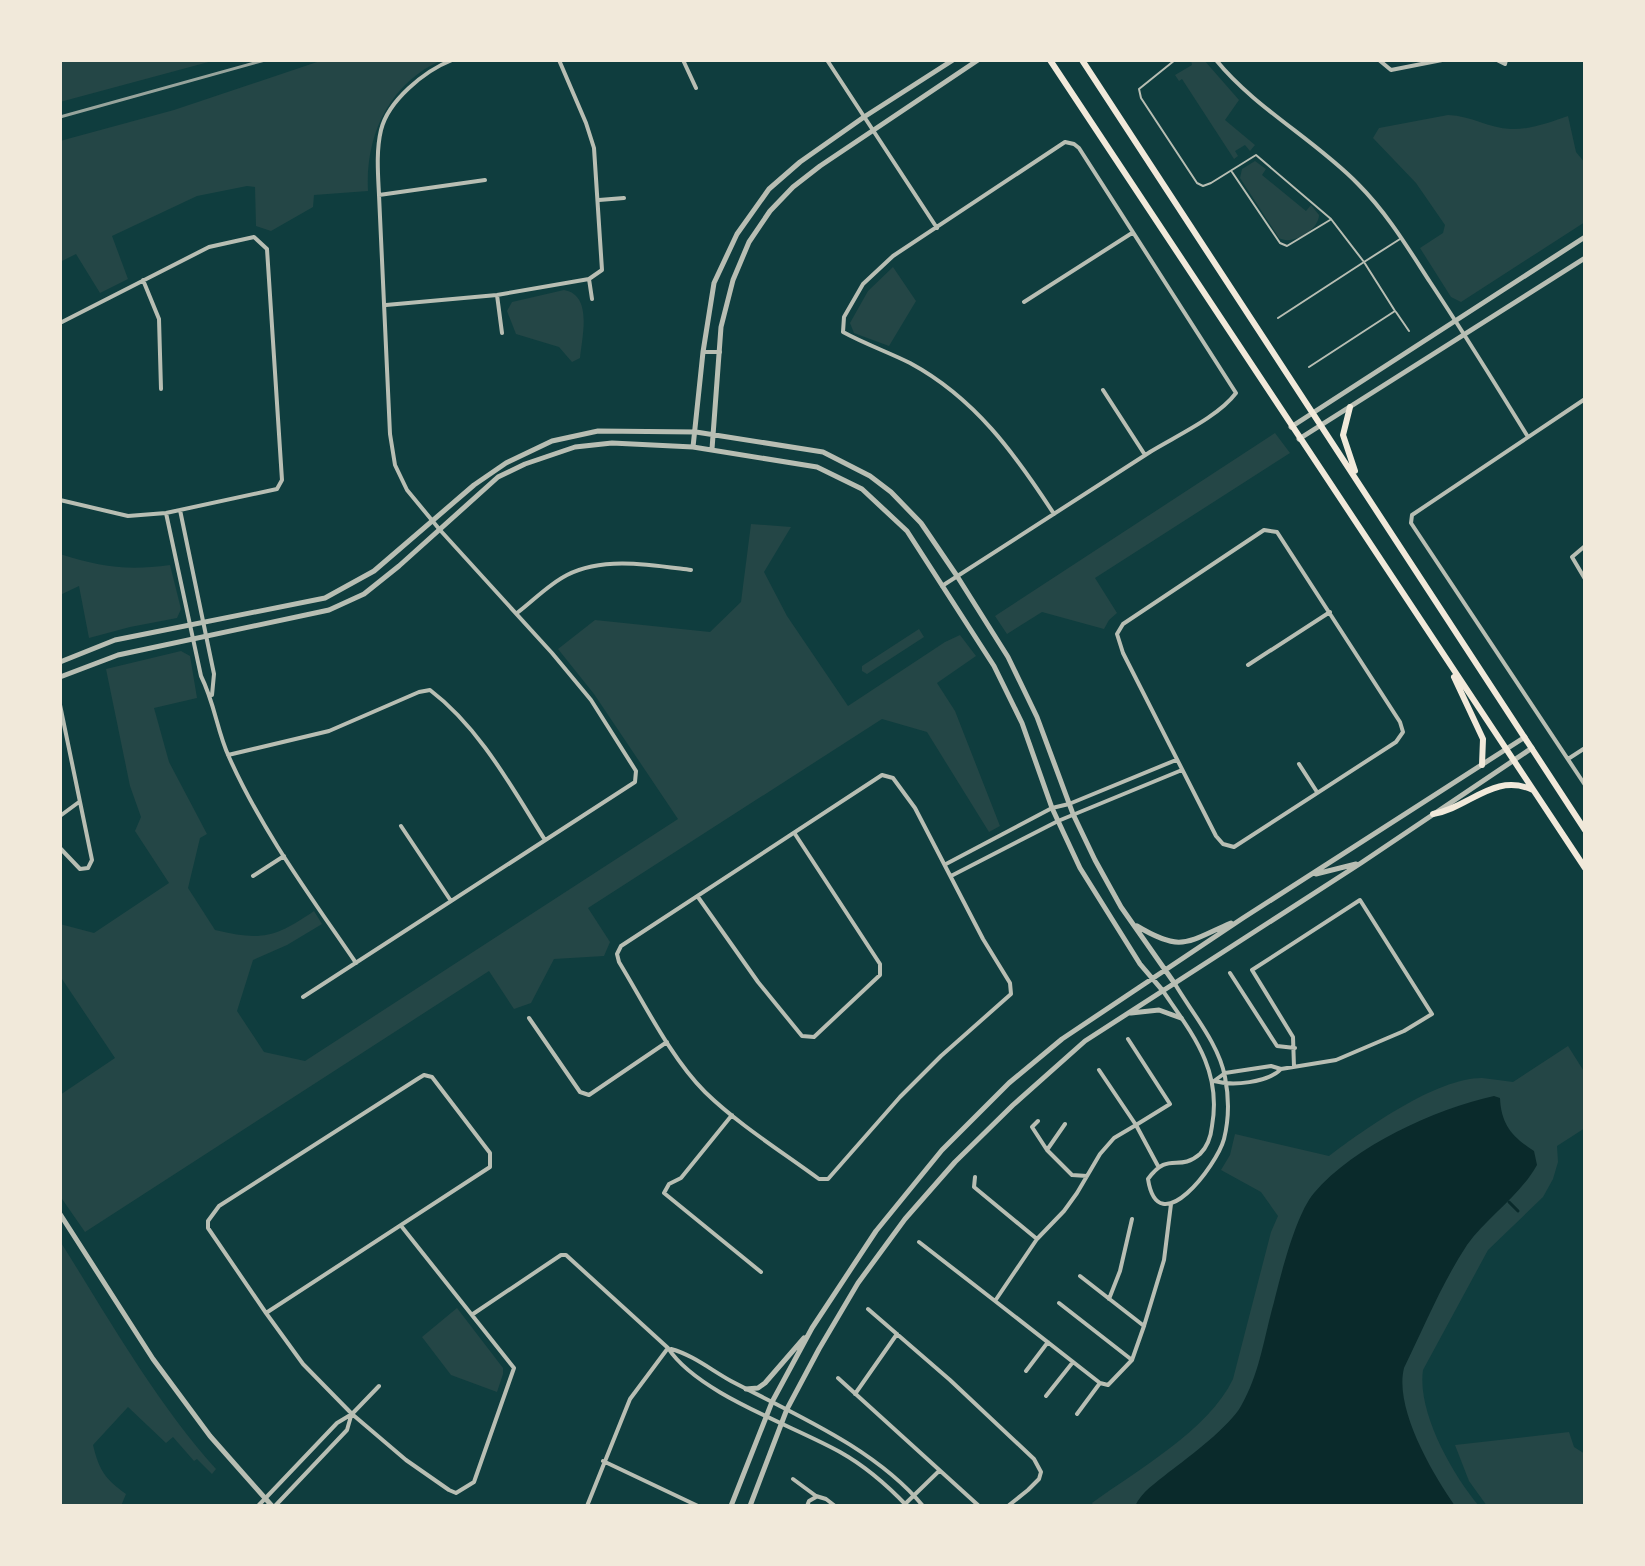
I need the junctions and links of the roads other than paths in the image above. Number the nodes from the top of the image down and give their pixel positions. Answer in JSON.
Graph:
{"nodes":[{"id":1,"x":452,"y":60,"type":"edge"},
{"id":2,"x":559,"y":60,"type":"edge"},
{"id":3,"x":683,"y":60,"type":"edge"},
{"id":4,"x":827,"y":60,"type":"edge"},
{"id":5,"x":953,"y":60,"type":"edge"},
{"id":6,"x":978,"y":60,"type":"edge"},
{"id":7,"x":1050,"y":60,"type":"edge"},
{"id":8,"x":1085,"y":60,"type":"edge"},
{"id":9,"x":1175,"y":60,"type":"edge"},
{"id":10,"x":1216,"y":60,"type":"edge"},
{"id":11,"x":1379,"y":60,"type":"edge"},
{"id":12,"x":1442,"y":60,"type":"edge"},
{"id":13,"x":1497,"y":60,"type":"edge"},
{"id":14,"x":1506,"y":60,"type":"edge"},
{"id":15,"x":696,"y":88,"type":"dead end"},
{"id":16,"x":864,"y":117,"type":"junction"},
{"id":17,"x":873,"y":130,"type":"junction"},
{"id":18,"x":1231,"y":171,"type":"junction"},
{"id":19,"x":485,"y":180,"type":"dead end"},
{"id":20,"x":379,"y":195,"type":"junction"},
{"id":21,"x":624,"y":198,"type":"dead end"},
{"id":22,"x":599,"y":200,"type":"junction"},
{"id":23,"x":1331,"y":219,"type":"junction"},
{"id":24,"x":937,"y":228,"type":"junction"},
{"id":25,"x":1132,"y":233,"type":"junction"},
{"id":26,"x":1585,"y":237,"type":"edge"},
{"id":27,"x":1401,"y":238,"type":"junction"},
{"id":28,"x":1585,"y":258,"type":"edge"},
{"id":29,"x":1364,"y":262,"type":"junction"},
{"id":30,"x":589,"y":279,"type":"junction"},
{"id":31,"x":143,"y":280,"type":"junction"},
{"id":32,"x":497,"y":295,"type":"junction"},
{"id":33,"x":592,"y":299,"type":"dead end"},
{"id":34,"x":1024,"y":302,"type":"dead end"},
{"id":35,"x":386,"y":305,"type":"junction"},
{"id":36,"x":1395,"y":311,"type":"junction"},
{"id":37,"x":1278,"y":318,"type":"dead end"},
{"id":38,"x":1456,"y":321,"type":"junction"},
{"id":39,"x":60,"y":323,"type":"edge"},
{"id":40,"x":1409,"y":331,"type":"dead end"},
{"id":41,"x":502,"y":333,"type":"dead end"},
{"id":42,"x":1464,"y":335,"type":"junction"},
{"id":43,"x":703,"y":352,"type":"junction"},
{"id":44,"x":720,"y":352,"type":"junction"},
{"id":45,"x":1309,"y":367,"type":"dead end"},
{"id":46,"x":161,"y":389,"type":"dead end"},
{"id":47,"x":1103,"y":390,"type":"dead end"},
{"id":48,"x":1585,"y":399,"type":"edge"},
{"id":49,"x":1350,"y":407,"type":"junction"},
{"id":50,"x":1313,"y":414,"type":"junction"},
{"id":51,"x":1321,"y":425,"type":"junction"},
{"id":52,"x":1291,"y":427,"type":"junction"},
{"id":53,"x":613,"y":431,"type":"junction"},
{"id":54,"x":696,"y":432,"type":"junction"},
{"id":55,"x":714,"y":434,"type":"junction"},
{"id":56,"x":1528,"y":437,"type":"junction"},
{"id":57,"x":1299,"y":439,"type":"junction"},
{"id":58,"x":612,"y":443,"type":"junction"},
{"id":59,"x":693,"y":447,"type":"junction"},
{"id":60,"x":712,"y":449,"type":"junction"},
{"id":61,"x":1145,"y":456,"type":"junction"},
{"id":62,"x":1361,"y":486,"type":"junction"},
{"id":63,"x":60,"y":500,"type":"edge"},
{"id":64,"x":180,"y":510,"type":"junction"},
{"id":65,"x":166,"y":513,"type":"junction"},
{"id":66,"x":1054,"y":514,"type":"junction"},
{"id":67,"x":433,"y":521,"type":"junction"},
{"id":68,"x":440,"y":530,"type":"junction"},
{"id":69,"x":1585,"y":546,"type":"edge"},
{"id":70,"x":691,"y":570,"type":"dead end"},
{"id":71,"x":957,"y":576,"type":"junction"},
{"id":72,"x":1585,"y":579,"type":"edge"},
{"id":73,"x":942,"y":586,"type":"junction"},
{"id":74,"x":1331,"y":612,"type":"junction"},
{"id":75,"x":517,"y":613,"type":"junction"},
{"id":76,"x":203,"y":623,"type":"junction"},
{"id":77,"x":190,"y":625,"type":"junction"},
{"id":78,"x":206,"y":637,"type":"junction"},
{"id":79,"x":193,"y":639,"type":"junction"},
{"id":80,"x":88,"y":649,"type":"junction"},
{"id":81,"x":1444,"y":655,"type":"junction"},
{"id":82,"x":60,"y":662,"type":"edge"},
{"id":83,"x":92,"y":663,"type":"junction"},
{"id":84,"x":1248,"y":665,"type":"dead end"},
{"id":85,"x":60,"y":677,"type":"edge"},
{"id":86,"x":212,"y":698,"type":"junction"},
{"id":87,"x":60,"y":705,"type":"edge"},
{"id":88,"x":1525,"y":737,"type":"junction"},
{"id":89,"x":1532,"y":748,"type":"junction"},
{"id":90,"x":1585,"y":748,"type":"edge"},
{"id":91,"x":1507,"y":749,"type":"junction"},
{"id":92,"x":228,"y":755,"type":"junction"},
{"id":93,"x":1177,"y":759,"type":"junction"},
{"id":94,"x":1568,"y":759,"type":"junction"},
{"id":95,"x":1514,"y":760,"type":"junction"},
{"id":96,"x":1299,"y":764,"type":"dead end"},
{"id":97,"x":1482,"y":765,"type":"junction"},
{"id":98,"x":1182,"y":770,"type":"junction"},
{"id":99,"x":1585,"y":785,"type":"edge"},
{"id":100,"x":1533,"y":790,"type":"junction"},
{"id":101,"x":1317,"y":792,"type":"junction"},
{"id":102,"x":79,"y":802,"type":"junction"},
{"id":103,"x":1069,"y":804,"type":"junction"},
{"id":104,"x":1052,"y":808,"type":"junction"},
{"id":105,"x":1073,"y":814,"type":"junction"},
{"id":106,"x":1433,"y":814,"type":"junction"},
{"id":107,"x":60,"y":816,"type":"edge"},
{"id":108,"x":1058,"y":821,"type":"junction"},
{"id":109,"x":401,"y":826,"type":"dead end"},
{"id":110,"x":1585,"y":830,"type":"edge"},
{"id":111,"x":795,"y":834,"type":"junction"},
{"id":112,"x":545,"y":840,"type":"junction"},
{"id":113,"x":60,"y":848,"type":"edge"},
{"id":114,"x":284,"y":856,"type":"junction"},
{"id":115,"x":1361,"y":863,"type":"junction"},
{"id":116,"x":946,"y":864,"type":"junction"},
{"id":117,"x":1585,"y":868,"type":"edge"},
{"id":118,"x":253,"y":876,"type":"dead end"},
{"id":119,"x":951,"y":876,"type":"junction"},
{"id":120,"x":1309,"y":876,"type":"junction"},
{"id":121,"x":698,"y":897,"type":"junction"},
{"id":122,"x":451,"y":901,"type":"junction"},
{"id":123,"x":1243,"y":918,"type":"junction"},
{"id":124,"x":1133,"y":923,"type":"junction"},
{"id":125,"x":356,"y":963,"type":"junction"},
{"id":126,"x":1166,"y":970,"type":"junction"},
{"id":127,"x":1230,"y":973,"type":"dead end"},
{"id":128,"x":1153,"y":979,"type":"junction"},
{"id":129,"x":1175,"y":984,"type":"junction"},
{"id":130,"x":1163,"y":991,"type":"junction"},
{"id":131,"x":303,"y":997,"type":"dead end"},
{"id":132,"x":1126,"y":1014,"type":"junction"},
{"id":133,"x":529,"y":1018,"type":"dead end"},
{"id":134,"x":1181,"y":1018,"type":"junction"},
{"id":135,"x":1128,"y":1039,"type":"dead end"},
{"id":136,"x":668,"y":1042,"type":"junction"},
{"id":137,"x":1295,"y":1048,"type":"junction"},
{"id":138,"x":1294,"y":1067,"type":"junction"},
{"id":139,"x":1281,"y":1069,"type":"junction"},
{"id":140,"x":1099,"y":1070,"type":"dead end"},
{"id":141,"x":1225,"y":1073,"type":"junction"},
{"id":142,"x":1214,"y":1081,"type":"junction"},
{"id":143,"x":1227,"y":1085,"type":"junction"},
{"id":144,"x":732,"y":1115,"type":"junction"},
{"id":145,"x":1038,"y":1121,"type":"dead end"},
{"id":146,"x":1065,"y":1124,"type":"dead end"},
{"id":147,"x":1136,"y":1125,"type":"junction"},
{"id":148,"x":1047,"y":1150,"type":"junction"},
{"id":149,"x":1158,"y":1166,"type":"junction"},
{"id":150,"x":1087,"y":1176,"type":"junction"},
{"id":151,"x":975,"y":1177,"type":"dead end"},
{"id":152,"x":1171,"y":1204,"type":"junction"},
{"id":153,"x":60,"y":1214,"type":"edge"},
{"id":154,"x":1132,"y":1219,"type":"dead end"},
{"id":155,"x":402,"y":1227,"type":"junction"},
{"id":156,"x":1037,"y":1239,"type":"junction"},
{"id":157,"x":919,"y":1242,"type":"dead end"},
{"id":158,"x":761,"y":1272,"type":"dead end"},
{"id":159,"x":1080,"y":1276,"type":"dead end"},
{"id":160,"x":1109,"y":1299,"type":"junction"},
{"id":161,"x":995,"y":1301,"type":"junction"},
{"id":162,"x":1059,"y":1303,"type":"dead end"},
{"id":163,"x":868,"y":1309,"type":"dead end"},
{"id":164,"x":266,"y":1313,"type":"junction"},
{"id":165,"x":473,"y":1314,"type":"junction"},
{"id":166,"x":1144,"y":1326,"type":"junction"},
{"id":167,"x":812,"y":1328,"type":"junction"},
{"id":168,"x":897,"y":1334,"type":"junction"},
{"id":169,"x":1048,"y":1342,"type":"junction"},
{"id":170,"x":668,"y":1348,"type":"junction"},
{"id":171,"x":1132,"y":1360,"type":"junction"},
{"id":172,"x":1073,"y":1362,"type":"junction"},
{"id":173,"x":1026,"y":1371,"type":"dead end"},
{"id":174,"x":838,"y":1378,"type":"dead end"},
{"id":175,"x":1100,"y":1383,"type":"junction"},
{"id":176,"x":379,"y":1386,"type":"dead end"},
{"id":177,"x":746,"y":1389,"type":"junction"},
{"id":178,"x":855,"y":1395,"type":"junction"},
{"id":179,"x":1046,"y":1396,"type":"dead end"},
{"id":180,"x":772,"y":1402,"type":"junction"},
{"id":181,"x":787,"y":1409,"type":"junction"},
{"id":182,"x":352,"y":1414,"type":"junction"},
{"id":183,"x":1077,"y":1414,"type":"dead end"},
{"id":184,"x":766,"y":1415,"type":"junction"},
{"id":185,"x":781,"y":1423,"type":"junction"},
{"id":186,"x":603,"y":1461,"type":"junction"},
{"id":187,"x":939,"y":1471,"type":"junction"},
{"id":188,"x":793,"y":1479,"type":"dead end"},
{"id":189,"x":816,"y":1496,"type":"junction"},
{"id":190,"x":915,"y":1496,"type":"junction"},
{"id":191,"x":264,"y":1499,"type":"junction"},
{"id":192,"x":905,"y":1505,"type":"edge"},
{"id":193,"x":258,"y":1506,"type":"edge"},
{"id":194,"x":274,"y":1506,"type":"edge"},
{"id":195,"x":587,"y":1506,"type":"edge"},
{"id":196,"x":698,"y":1506,"type":"edge"},
{"id":197,"x":731,"y":1506,"type":"edge"},
{"id":198,"x":750,"y":1506,"type":"edge"},
{"id":199,"x":807,"y":1506,"type":"edge"},
{"id":200,"x":835,"y":1506,"type":"edge"},
{"id":201,"x":923,"y":1506,"type":"edge"},
{"id":202,"x":979,"y":1506,"type":"edge"},
{"id":203,"x":1008,"y":1506,"type":"edge"}],
"edges":[{"from":1,"to":20,"type":"street"},
{"from":2,"to":22,"type":"street"},
{"from":3,"to":15,"type":"street"},
{"from":4,"to":16,"type":"street"},
{"from":5,"to":16,"type":"street"},
{"from":6,"to":17,"type":"street"},
{"from":7,"to":52,"type":"main road"},
{"from":8,"to":50,"type":"main road"},
{"from":9,"to":18,"type":"lane"},
{"from":10,"to":27,"type":"street"},
{"from":11,"to":12,"type":"street"},
{"from":13,"to":14,"type":"street"},
{"from":16,"to":17,"type":"street"},
{"from":16,"to":43,"type":"street"},
{"from":17,"to":24,"type":"street"},
{"from":17,"to":44,"type":"street"},
{"from":18,"to":23,"type":"lane"},
{"from":18,"to":23,"type":"lane"},
{"from":19,"to":20,"type":"street"},
{"from":20,"to":35,"type":"street"},
{"from":21,"to":22,"type":"street"},
{"from":22,"to":30,"type":"street"},
{"from":23,"to":29,"type":"lane"},
{"from":24,"to":25,"type":"street"},
{"from":24,"to":66,"type":"street"},
{"from":25,"to":34,"type":"street"},
{"from":25,"to":61,"type":"street"},
{"from":26,"to":38,"type":"street"},
{"from":27,"to":29,"type":"lane"},
{"from":27,"to":38,"type":"street"},
{"from":28,"to":42,"type":"street"},
{"from":29,"to":36,"type":"lane"},
{"from":29,"to":37,"type":"lane"},
{"from":30,"to":32,"type":"street"},
{"from":30,"to":33,"type":"street"},
{"from":31,"to":39,"type":"street"},
{"from":31,"to":46,"type":"street"},
{"from":31,"to":64,"type":"street"},
{"from":32,"to":35,"type":"street"},
{"from":32,"to":41,"type":"street"},
{"from":35,"to":67,"type":"street"},
{"from":36,"to":40,"type":"lane"},
{"from":36,"to":45,"type":"lane"},
{"from":38,"to":42,"type":"street"},
{"from":38,"to":50,"type":"street"},
{"from":42,"to":49,"type":"street"},
{"from":42,"to":56,"type":"street"},
{"from":43,"to":44,"type":"street"},
{"from":43,"to":54,"type":"street"},
{"from":44,"to":55,"type":"street"},
{"from":47,"to":61,"type":"street"},
{"from":48,"to":56,"type":"street"},
{"from":49,"to":51,"type":"street"},
{"from":49,"to":62,"type":"main road"},
{"from":50,"to":51,"type":"main road"},
{"from":50,"to":52,"type":"street"},
{"from":51,"to":57,"type":"street"},
{"from":51,"to":62,"type":"main road"},
{"from":52,"to":57,"type":"main road"},
{"from":53,"to":54,"type":"street"},
{"from":53,"to":58,"type":"street"},
{"from":53,"to":67,"type":"street"},
{"from":54,"to":55,"type":"street"},
{"from":54,"to":59,"type":"street"},
{"from":55,"to":60,"type":"street"},
{"from":55,"to":71,"type":"street"},
{"from":56,"to":94,"type":"street"},
{"from":57,"to":81,"type":"main road"},
{"from":58,"to":59,"type":"street"},
{"from":58,"to":68,"type":"street"},
{"from":59,"to":60,"type":"street"},
{"from":60,"to":73,"type":"street"},
{"from":61,"to":66,"type":"street"},
{"from":62,"to":88,"type":"main road"},
{"from":63,"to":65,"type":"street"},
{"from":64,"to":65,"type":"street"},
{"from":64,"to":76,"type":"street"},
{"from":65,"to":77,"type":"street"},
{"from":66,"to":71,"type":"street"},
{"from":67,"to":68,"type":"street"},
{"from":67,"to":76,"type":"street"},
{"from":68,"to":75,"type":"street"},
{"from":68,"to":78,"type":"street"},
{"from":69,"to":72,"type":"street"},
{"from":70,"to":75,"type":"street"},
{"from":71,"to":73,"type":"street"},
{"from":71,"to":103,"type":"street"},
{"from":73,"to":104,"type":"street"},
{"from":74,"to":84,"type":"street"},
{"from":74,"to":93,"type":"street"},
{"from":74,"to":101,"type":"street"},
{"from":75,"to":112,"type":"street"},
{"from":76,"to":77,"type":"street"},
{"from":76,"to":78,"type":"street"},
{"from":77,"to":79,"type":"street"},
{"from":77,"to":80,"type":"street"},
{"from":78,"to":79,"type":"street"},
{"from":78,"to":86,"type":"street"},
{"from":79,"to":83,"type":"street"},
{"from":79,"to":86,"type":"street"},
{"from":80,"to":82,"type":"street"},
{"from":80,"to":83,"type":"street"},
{"from":81,"to":91,"type":"main road"},
{"from":81,"to":97,"type":"main road"},
{"from":83,"to":85,"type":"street"},
{"from":86,"to":92,"type":"street"},
{"from":87,"to":102,"type":"street"},
{"from":88,"to":89,"type":"main road"},
{"from":88,"to":91,"type":"street"},
{"from":89,"to":95,"type":"street"},
{"from":89,"to":110,"type":"main road"},
{"from":90,"to":94,"type":"street"},
{"from":91,"to":95,"type":"main road"},
{"from":91,"to":97,"type":"street"},
{"from":92,"to":112,"type":"street"},
{"from":92,"to":114,"type":"street"},
{"from":93,"to":98,"type":"street"},
{"from":93,"to":103,"type":"street"},
{"from":94,"to":99,"type":"street"},
{"from":95,"to":100,"type":"main road"},
{"from":95,"to":106,"type":"street"},
{"from":96,"to":101,"type":"street"},
{"from":97,"to":120,"type":"street"},
{"from":98,"to":101,"type":"street"},
{"from":98,"to":105,"type":"street"},
{"from":100,"to":106,"type":"main road"},
{"from":100,"to":117,"type":"main road"},
{"from":102,"to":107,"type":"street"},
{"from":102,"to":113,"type":"street"},
{"from":103,"to":104,"type":"street"},
{"from":103,"to":105,"type":"street"},
{"from":104,"to":108,"type":"street"},
{"from":104,"to":116,"type":"street"},
{"from":105,"to":108,"type":"street"},
{"from":105,"to":124,"type":"street"},
{"from":106,"to":115,"type":"street"},
{"from":108,"to":119,"type":"street"},
{"from":108,"to":128,"type":"street"},
{"from":109,"to":122,"type":"street"},
{"from":111,"to":116,"type":"street"},
{"from":111,"to":121,"type":"street"},
{"from":111,"to":121,"type":"street"},
{"from":112,"to":122,"type":"street"},
{"from":114,"to":118,"type":"street"},
{"from":114,"to":125,"type":"street"},
{"from":115,"to":120,"type":"street"},
{"from":115,"to":129,"type":"street"},
{"from":116,"to":119,"type":"street"},
{"from":119,"to":144,"type":"street"},
{"from":120,"to":123,"type":"street"},
{"from":121,"to":136,"type":"street"},
{"from":122,"to":125,"type":"street"},
{"from":123,"to":124,"type":"street"},
{"from":123,"to":126,"type":"street"},
{"from":124,"to":126,"type":"street"},
{"from":125,"to":131,"type":"street"},
{"from":126,"to":128,"type":"street"},
{"from":126,"to":129,"type":"street"},
{"from":127,"to":137,"type":"street"},
{"from":128,"to":130,"type":"street"},
{"from":128,"to":167,"type":"street"},
{"from":129,"to":130,"type":"street"},
{"from":129,"to":141,"type":"street"},
{"from":130,"to":132,"type":"street"},
{"from":130,"to":134,"type":"street"},
{"from":132,"to":134,"type":"street"},
{"from":132,"to":181,"type":"street"},
{"from":133,"to":136,"type":"street"},
{"from":134,"to":142,"type":"street"},
{"from":135,"to":147,"type":"street"},
{"from":136,"to":144,"type":"street"},
{"from":137,"to":138,"type":"street"},
{"from":137,"to":138,"type":"street"},
{"from":138,"to":139,"type":"street"},
{"from":139,"to":141,"type":"street"},
{"from":139,"to":143,"type":"street"},
{"from":140,"to":147,"type":"street"},
{"from":141,"to":142,"type":"street"},
{"from":141,"to":143,"type":"street"},
{"from":142,"to":143,"type":"street"},
{"from":142,"to":149,"type":"street"},
{"from":143,"to":152,"type":"street"},
{"from":144,"to":158,"type":"street"},
{"from":145,"to":148,"type":"street"},
{"from":146,"to":148,"type":"street"},
{"from":147,"to":149,"type":"street"},
{"from":147,"to":150,"type":"street"},
{"from":148,"to":150,"type":"street"},
{"from":149,"to":152,"type":"street"},
{"from":150,"to":156,"type":"street"},
{"from":151,"to":156,"type":"street"},
{"from":152,"to":166,"type":"street"},
{"from":153,"to":191,"type":"street"},
{"from":154,"to":160,"type":"street"},
{"from":155,"to":164,"type":"street"},
{"from":155,"to":164,"type":"street"},
{"from":155,"to":165,"type":"street"},
{"from":156,"to":161,"type":"street"},
{"from":157,"to":161,"type":"street"},
{"from":159,"to":160,"type":"street"},
{"from":160,"to":166,"type":"street"},
{"from":161,"to":169,"type":"street"},
{"from":162,"to":171,"type":"street"},
{"from":163,"to":168,"type":"street"},
{"from":164,"to":182,"type":"street"},
{"from":165,"to":170,"type":"street"},
{"from":165,"to":182,"type":"street"},
{"from":166,"to":171,"type":"street"},
{"from":167,"to":177,"type":"street"},
{"from":167,"to":180,"type":"street"},
{"from":168,"to":178,"type":"street"},
{"from":168,"to":203,"type":"street"},
{"from":169,"to":172,"type":"street"},
{"from":169,"to":173,"type":"street"},
{"from":170,"to":177,"type":"street"},
{"from":170,"to":184,"type":"street"},
{"from":170,"to":186,"type":"street"},
{"from":171,"to":175,"type":"street"},
{"from":172,"to":175,"type":"street"},
{"from":172,"to":179,"type":"street"},
{"from":174,"to":178,"type":"street"},
{"from":175,"to":183,"type":"street"},
{"from":176,"to":182,"type":"street"},
{"from":177,"to":180,"type":"street"},
{"from":178,"to":187,"type":"street"},
{"from":180,"to":181,"type":"street"},
{"from":180,"to":184,"type":"street"},
{"from":181,"to":185,"type":"street"},
{"from":181,"to":190,"type":"street"},
{"from":182,"to":191,"type":"street"},
{"from":182,"to":194,"type":"street"},
{"from":184,"to":185,"type":"street"},
{"from":184,"to":197,"type":"street"},
{"from":185,"to":192,"type":"street"},
{"from":185,"to":198,"type":"street"},
{"from":186,"to":195,"type":"street"},
{"from":186,"to":196,"type":"street"},
{"from":187,"to":190,"type":"street"},
{"from":187,"to":202,"type":"street"},
{"from":188,"to":189,"type":"street"},
{"from":189,"to":199,"type":"street"},
{"from":189,"to":200,"type":"street"},
{"from":190,"to":192,"type":"street"},
{"from":190,"to":201,"type":"street"},
{"from":191,"to":193,"type":"street"},
{"from":191,"to":194,"type":"street"}]}
